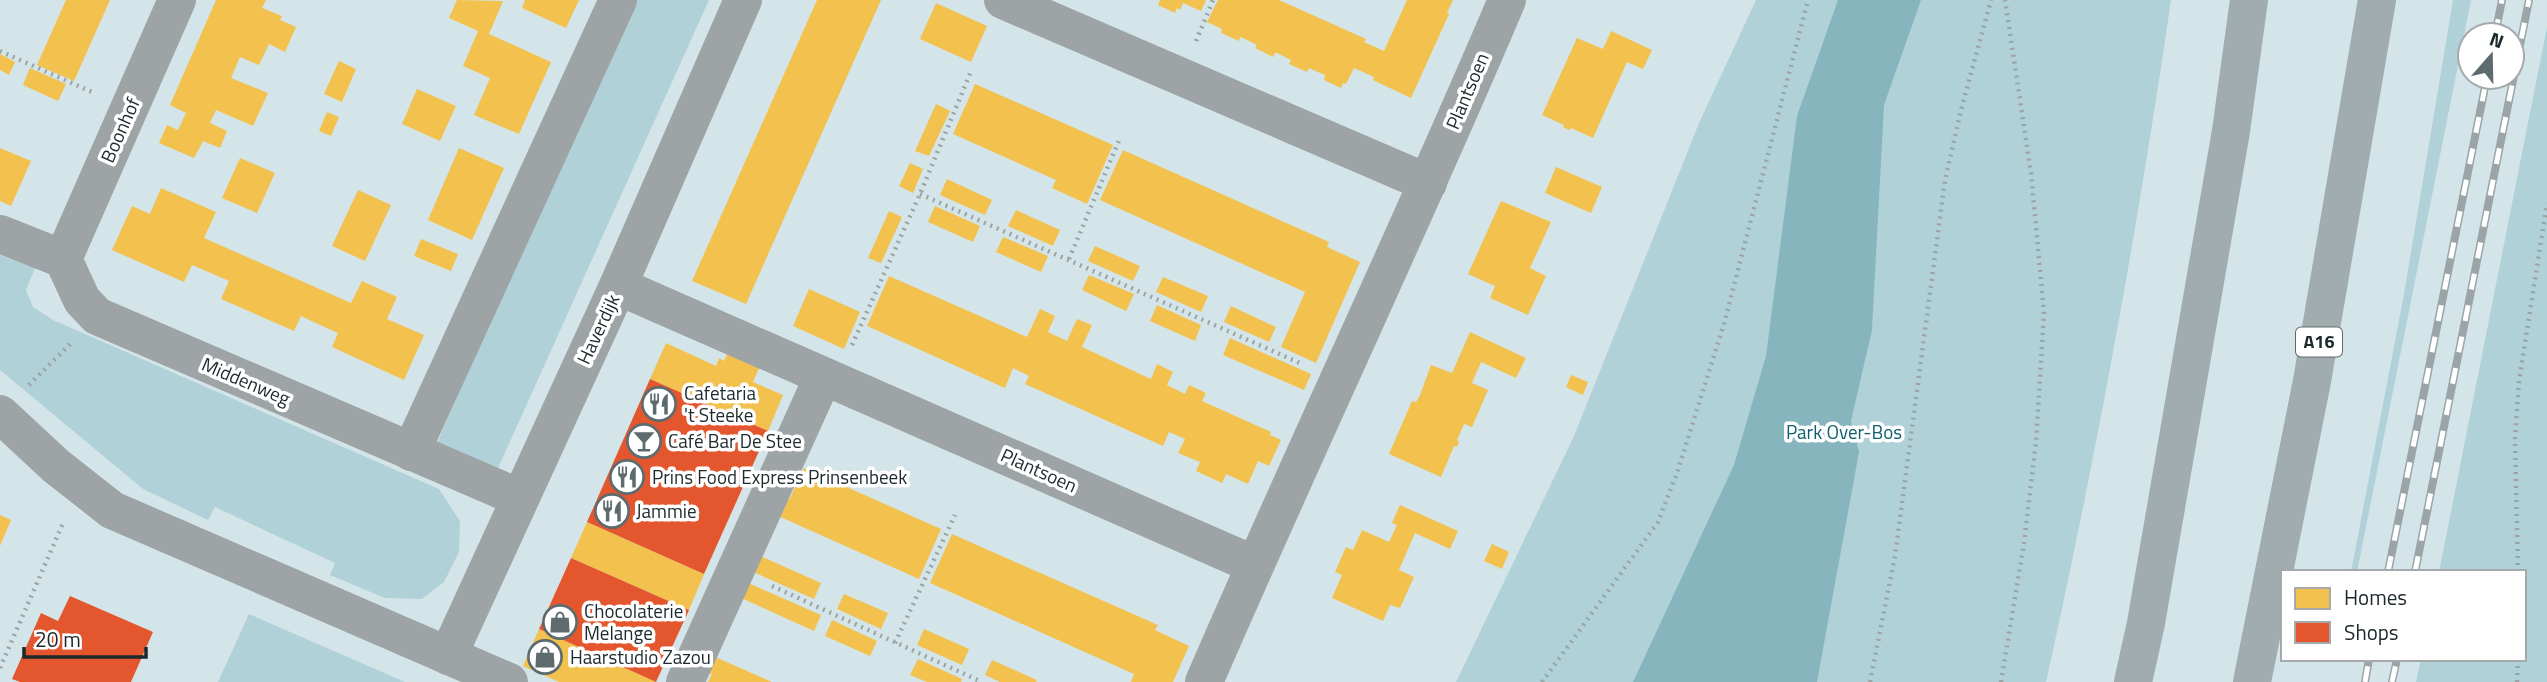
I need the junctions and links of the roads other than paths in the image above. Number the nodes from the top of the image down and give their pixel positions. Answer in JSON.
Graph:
{"nodes":[{"id":1,"x":177,"y":0,"type":"edge"},
{"id":2,"x":618,"y":0,"type":"edge"},
{"id":3,"x":743,"y":0,"type":"edge"},
{"id":4,"x":1003,"y":0,"type":"edge"},
{"id":5,"x":1507,"y":0,"type":"edge"},
{"id":6,"x":2249,"y":0,"type":"edge"},
{"id":7,"x":2377,"y":0,"type":"edge"},
{"id":8,"x":1428,"y":183,"type":"junction"},
{"id":9,"x":0,"y":234,"type":"edge"},
{"id":10,"x":63,"y":259,"type":"junction"},
{"id":11,"x":618,"y":286,"type":"junction"},
{"id":12,"x":829,"y":380,"type":"junction"},
{"id":13,"x":10,"y":404,"type":"edge"},
{"id":14,"x":411,"y":452,"type":"junction"},
{"id":15,"x":520,"y":498,"type":"junction"},
{"id":16,"x":1255,"y":565,"type":"junction"},
{"id":17,"x":448,"y":656,"type":"junction"},
{"id":18,"x":509,"y":682,"type":"edge"},
{"id":19,"x":685,"y":682,"type":"edge"},
{"id":20,"x":1205,"y":682,"type":"edge"},
{"id":21,"x":2133,"y":682,"type":"edge"},
{"id":22,"x":2252,"y":682,"type":"edge"}],
"edges":[{"from":1,"to":10,"type":"street","name":"Boonhof"},
{"from":2,"to":14,"type":"street"},
{"from":3,"to":11,"type":"street","name":"Haverdijk"},
{"from":4,"to":8,"type":"street"},
{"from":5,"to":8,"type":"street","name":"Plantsoen"},
{"from":6,"to":21,"type":"highway"},
{"from":7,"to":22,"type":"highway","number":"A16"},
{"from":8,"to":16,"type":"street","name":"Plantsoen"},
{"from":9,"to":10,"type":"street"},
{"from":10,"to":14,"type":"street","name":"Middenweg"},
{"from":11,"to":12,"type":"street","name":"Plantsoen"},
{"from":11,"to":15,"type":"street","name":"Haverdijk"},
{"from":12,"to":16,"type":"street","name":"Plantsoen"},
{"from":12,"to":19,"type":"street"},
{"from":13,"to":17,"type":"street"},
{"from":14,"to":15,"type":"street","name":"Middenweg"},
{"from":15,"to":17,"type":"street","name":"Haverdijk"},
{"from":16,"to":20,"type":"street","name":"Plantsoen"},
{"from":17,"to":18,"type":"street"}]}
